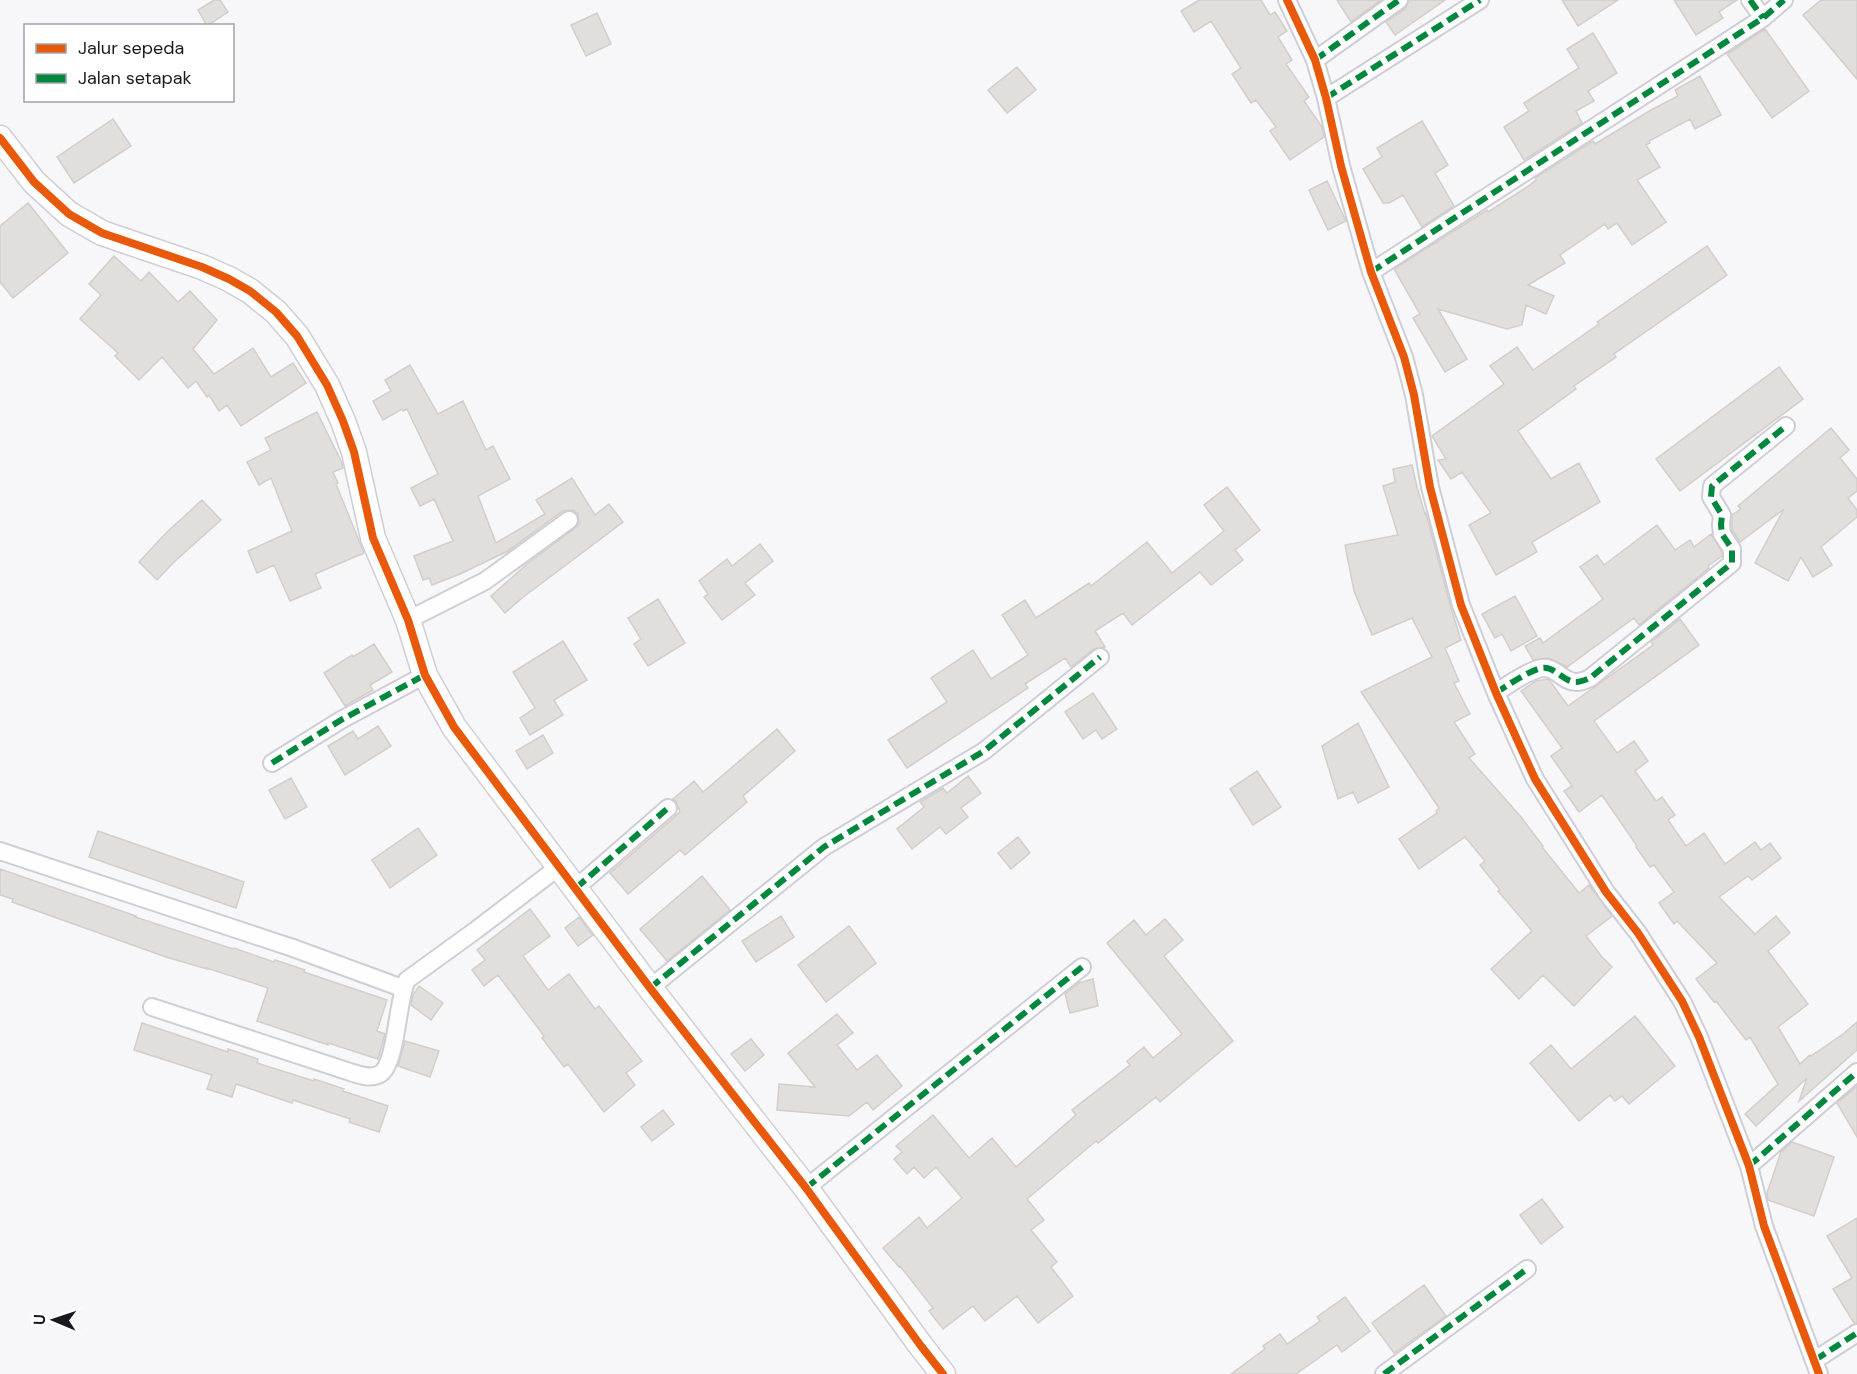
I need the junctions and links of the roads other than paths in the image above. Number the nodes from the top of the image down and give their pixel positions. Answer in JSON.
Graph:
{"nodes":[{"id":1,"x":1287,"y":0,"type":"edge"},
{"id":2,"x":1399,"y":0,"type":"edge"},
{"id":3,"x":1480,"y":0,"type":"edge"},
{"id":4,"x":1750,"y":0,"type":"edge"},
{"id":5,"x":1784,"y":0,"type":"edge"},
{"id":6,"x":1762,"y":18,"type":"junction"},
{"id":7,"x":1315,"y":60,"type":"junction"},
{"id":8,"x":1326,"y":98,"type":"junction"},
{"id":9,"x":0,"y":138,"type":"edge"},
{"id":10,"x":1371,"y":272,"type":"junction"},
{"id":11,"x":1786,"y":426,"type":"dead end"},
{"id":12,"x":569,"y":520,"type":"dead end"},
{"id":13,"x":408,"y":620,"type":"junction"},
{"id":14,"x":1100,"y":657,"type":"dead end"},
{"id":15,"x":425,"y":675,"type":"junction"},
{"id":16,"x":1496,"y":693,"type":"junction"},
{"id":17,"x":272,"y":762,"type":"dead end"},
{"id":18,"x":668,"y":808,"type":"dead end"},
{"id":19,"x":0,"y":851,"type":"edge"},
{"id":20,"x":560,"y":866,"type":"junction"},
{"id":21,"x":576,"y":888,"type":"junction"},
{"id":22,"x":1082,"y":967,"type":"dead end"},
{"id":23,"x":402,"y":988,"type":"junction"},
{"id":24,"x":650,"y":988,"type":"junction"},
{"id":25,"x":152,"y":1006,"type":"dead end"},
{"id":26,"x":1857,"y":1072,"type":"edge"},
{"id":27,"x":1749,"y":1166,"type":"junction"},
{"id":28,"x":806,"y":1188,"type":"junction"},
{"id":29,"x":1527,"y":1269,"type":"dead end"},
{"id":30,"x":1857,"y":1333,"type":"edge"},
{"id":31,"x":1817,"y":1367,"type":"edge"},
{"id":32,"x":943,"y":1374,"type":"edge"},
{"id":33,"x":1384,"y":1374,"type":"edge"}],
"edges":[{"from":1,"to":7,"type":"street"},
{"from":2,"to":7,"type":"street"},
{"from":3,"to":8,"type":"street"},
{"from":4,"to":6,"type":"street"},
{"from":5,"to":6,"type":"street"},
{"from":6,"to":10,"type":"street"},
{"from":7,"to":8,"type":"street"},
{"from":8,"to":10,"type":"street"},
{"from":9,"to":13,"type":"street"},
{"from":10,"to":16,"type":"street"},
{"from":11,"to":16,"type":"street"},
{"from":12,"to":13,"type":"street"},
{"from":13,"to":15,"type":"street"},
{"from":14,"to":24,"type":"street"},
{"from":15,"to":17,"type":"street"},
{"from":15,"to":20,"type":"street"},
{"from":16,"to":27,"type":"street"},
{"from":18,"to":21,"type":"street"},
{"from":19,"to":23,"type":"street"},
{"from":20,"to":21,"type":"street"},
{"from":20,"to":23,"type":"street"},
{"from":21,"to":24,"type":"street"},
{"from":22,"to":28,"type":"street"},
{"from":23,"to":25,"type":"street"},
{"from":24,"to":28,"type":"street"},
{"from":26,"to":27,"type":"street"},
{"from":27,"to":31,"type":"street"},
{"from":28,"to":32,"type":"street"},
{"from":29,"to":33,"type":"street"},
{"from":30,"to":31,"type":"street"}]}
